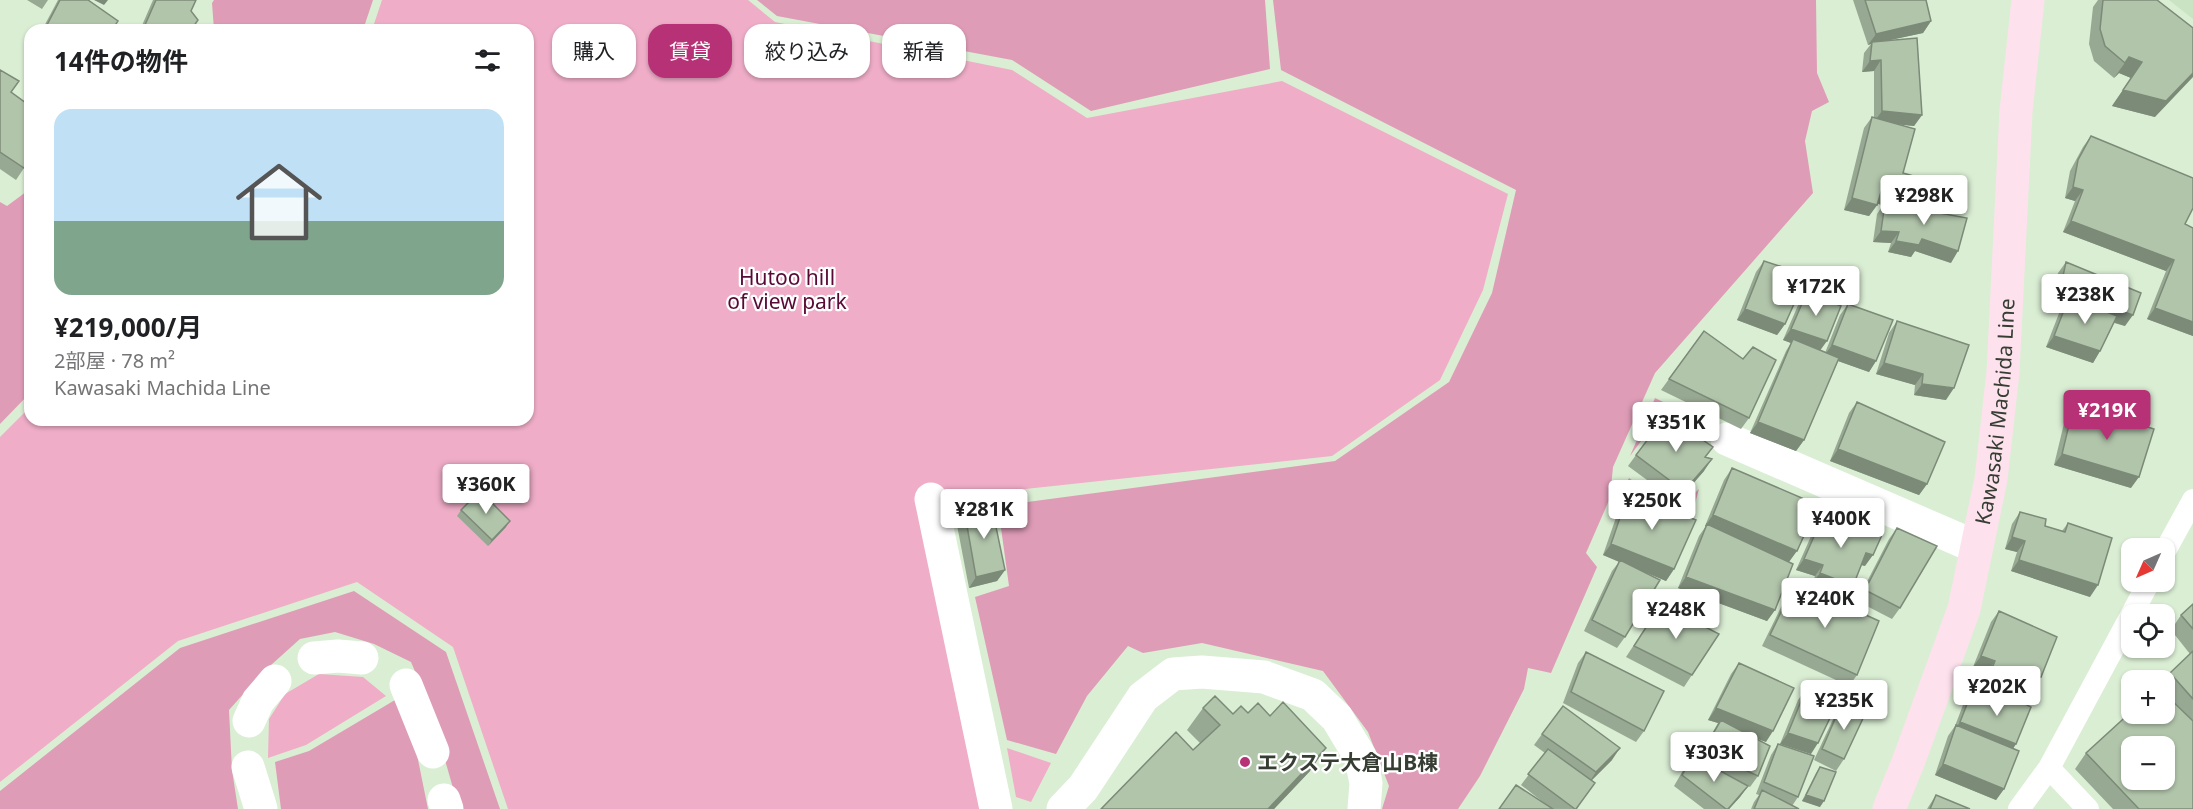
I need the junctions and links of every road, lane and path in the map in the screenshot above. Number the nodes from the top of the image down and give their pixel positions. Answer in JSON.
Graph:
{"nodes":[{"id":1,"x":2028,"y":0,"type":"edge"},
{"id":2,"x":1727,"y":439,"type":"dead end"},
{"id":3,"x":931,"y":499,"type":"dead end"},
{"id":4,"x":2193,"y":500,"type":"edge"},
{"id":5,"x":2172,"y":538,"type":"edge"},
{"id":6,"x":1976,"y":547,"type":"junction"},
{"id":7,"x":2144,"y":592,"type":"edge"},
{"id":8,"x":314,"y":658,"type":"dead end"},
{"id":9,"x":362,"y":658,"type":"dead end"},
{"id":10,"x":275,"y":681,"type":"dead end"},
{"id":11,"x":406,"y":685,"type":"dead end"},
{"id":12,"x":249,"y":721,"type":"dead end"},
{"id":13,"x":433,"y":752,"type":"dead end"},
{"id":14,"x":248,"y":767,"type":"dead end"},
{"id":15,"x":2049,"y":768,"type":"junction"},
{"id":16,"x":261,"y":809,"type":"edge"},
{"id":17,"x":996,"y":809,"type":"edge"},
{"id":18,"x":1063,"y":809,"type":"edge"},
{"id":19,"x":1364,"y":809,"type":"edge"},
{"id":20,"x":1889,"y":809,"type":"edge"},
{"id":21,"x":2019,"y":809,"type":"edge"},
{"id":22,"x":2088,"y":809,"type":"edge"}],
"edges":[{"from":1,"to":6,"type":"main road","name":"Kawasaki Machida Line"},
{"from":2,"to":6,"type":"street"},
{"from":3,"to":17,"type":"street"},
{"from":4,"to":5,"type":"lane"},
{"from":6,"to":20,"type":"main road","name":"Kawasaki Machida Line"},
{"from":7,"to":15,"type":"lane"},
{"from":8,"to":9,"type":"street"},
{"from":10,"to":12,"type":"street"},
{"from":11,"to":13,"type":"street"},
{"from":14,"to":16,"type":"street"},
{"from":15,"to":21,"type":"lane"},
{"from":15,"to":22,"type":"lane"},
{"from":18,"to":19,"type":"street"}]}
